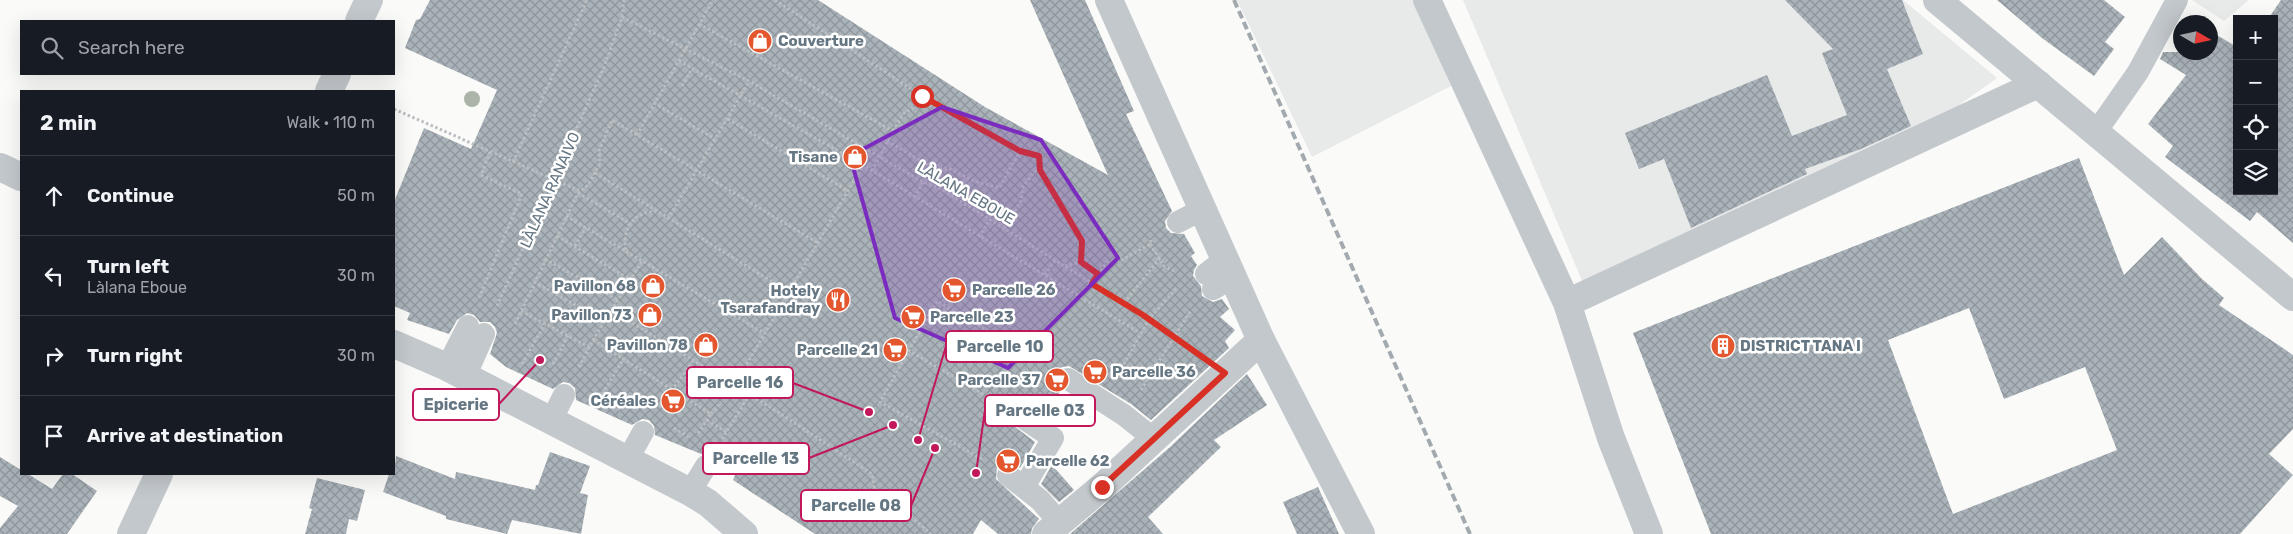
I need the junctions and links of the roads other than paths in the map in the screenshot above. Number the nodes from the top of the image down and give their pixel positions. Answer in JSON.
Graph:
{"nodes":[{"id":1,"x":369,"y":0,"type":"edge"},
{"id":2,"x":1109,"y":0,"type":"edge"},
{"id":3,"x":1427,"y":0,"type":"edge"},
{"id":4,"x":1938,"y":0,"type":"edge"},
{"id":5,"x":2177,"y":0,"type":"edge"},
{"id":6,"x":360,"y":20,"type":"edge"},
{"id":7,"x":337,"y":75,"type":"edge"},
{"id":8,"x":2038,"y":84,"type":"junction"},
{"id":9,"x":329,"y":90,"type":"edge"},
{"id":10,"x":2096,"y":132,"type":"junction"},
{"id":11,"x":0,"y":167,"type":"edge"},
{"id":12,"x":20,"y":177,"type":"edge"},
{"id":13,"x":1203,"y":209,"type":"junction"},
{"id":14,"x":1178,"y":222,"type":"dead end"},
{"id":15,"x":2293,"y":297,"type":"edge"},
{"id":16,"x":1567,"y":303,"type":"junction"},
{"id":17,"x":476,"y":330,"type":"road end"},
{"id":18,"x":1262,"y":340,"type":"junction"},
{"id":19,"x":395,"y":344,"type":"edge"},
{"id":20,"x":456,"y":372,"type":"junction"},
{"id":21,"x":1059,"y":373,"type":"road end"},
{"id":22,"x":564,"y":395,"type":"dead end"},
{"id":23,"x":1020,"y":416,"type":"road end"},
{"id":24,"x":552,"y":419,"type":"junction"},
{"id":25,"x":643,"y":432,"type":"dead end"},
{"id":26,"x":1154,"y":438,"type":"junction"},
{"id":27,"x":628,"y":459,"type":"junction"},
{"id":28,"x":706,"y":466,"type":"road end"},
{"id":29,"x":159,"y":475,"type":"edge"},
{"id":30,"x":690,"y":492,"type":"junction"},
{"id":31,"x":1053,"y":528,"type":"edge"},
{"id":32,"x":131,"y":534,"type":"edge"},
{"id":33,"x":744,"y":534,"type":"edge"},
{"id":34,"x":1361,"y":534,"type":"edge"},
{"id":35,"x":1649,"y":534,"type":"edge"}],
"edges":[{"from":1,"to":6,"type":"street"},
{"from":2,"to":13,"type":"street"},
{"from":3,"to":16,"type":"street"},
{"from":4,"to":8,"type":"street"},
{"from":5,"to":10,"type":"lane"},
{"from":7,"to":9,"type":"street"},
{"from":8,"to":10,"type":"street"},
{"from":8,"to":16,"type":"street"},
{"from":10,"to":15,"type":"street"},
{"from":11,"to":12,"type":"street"},
{"from":13,"to":14,"type":"lane"},
{"from":13,"to":18,"type":"street"},
{"from":16,"to":35,"type":"street"},
{"from":17,"to":20,"type":"lane"},
{"from":18,"to":26,"type":"street"},
{"from":18,"to":34,"type":"street"},
{"from":19,"to":20,"type":"street"},
{"from":20,"to":24,"type":"street"},
{"from":21,"to":26,"type":"lane"},
{"from":22,"to":24,"type":"lane"},
{"from":23,"to":31,"type":"lane"},
{"from":24,"to":27,"type":"street"},
{"from":25,"to":27,"type":"lane"},
{"from":26,"to":31,"type":"street"},
{"from":27,"to":30,"type":"street"},
{"from":28,"to":30,"type":"lane"},
{"from":29,"to":32,"type":"street"},
{"from":30,"to":33,"type":"street"}]}
